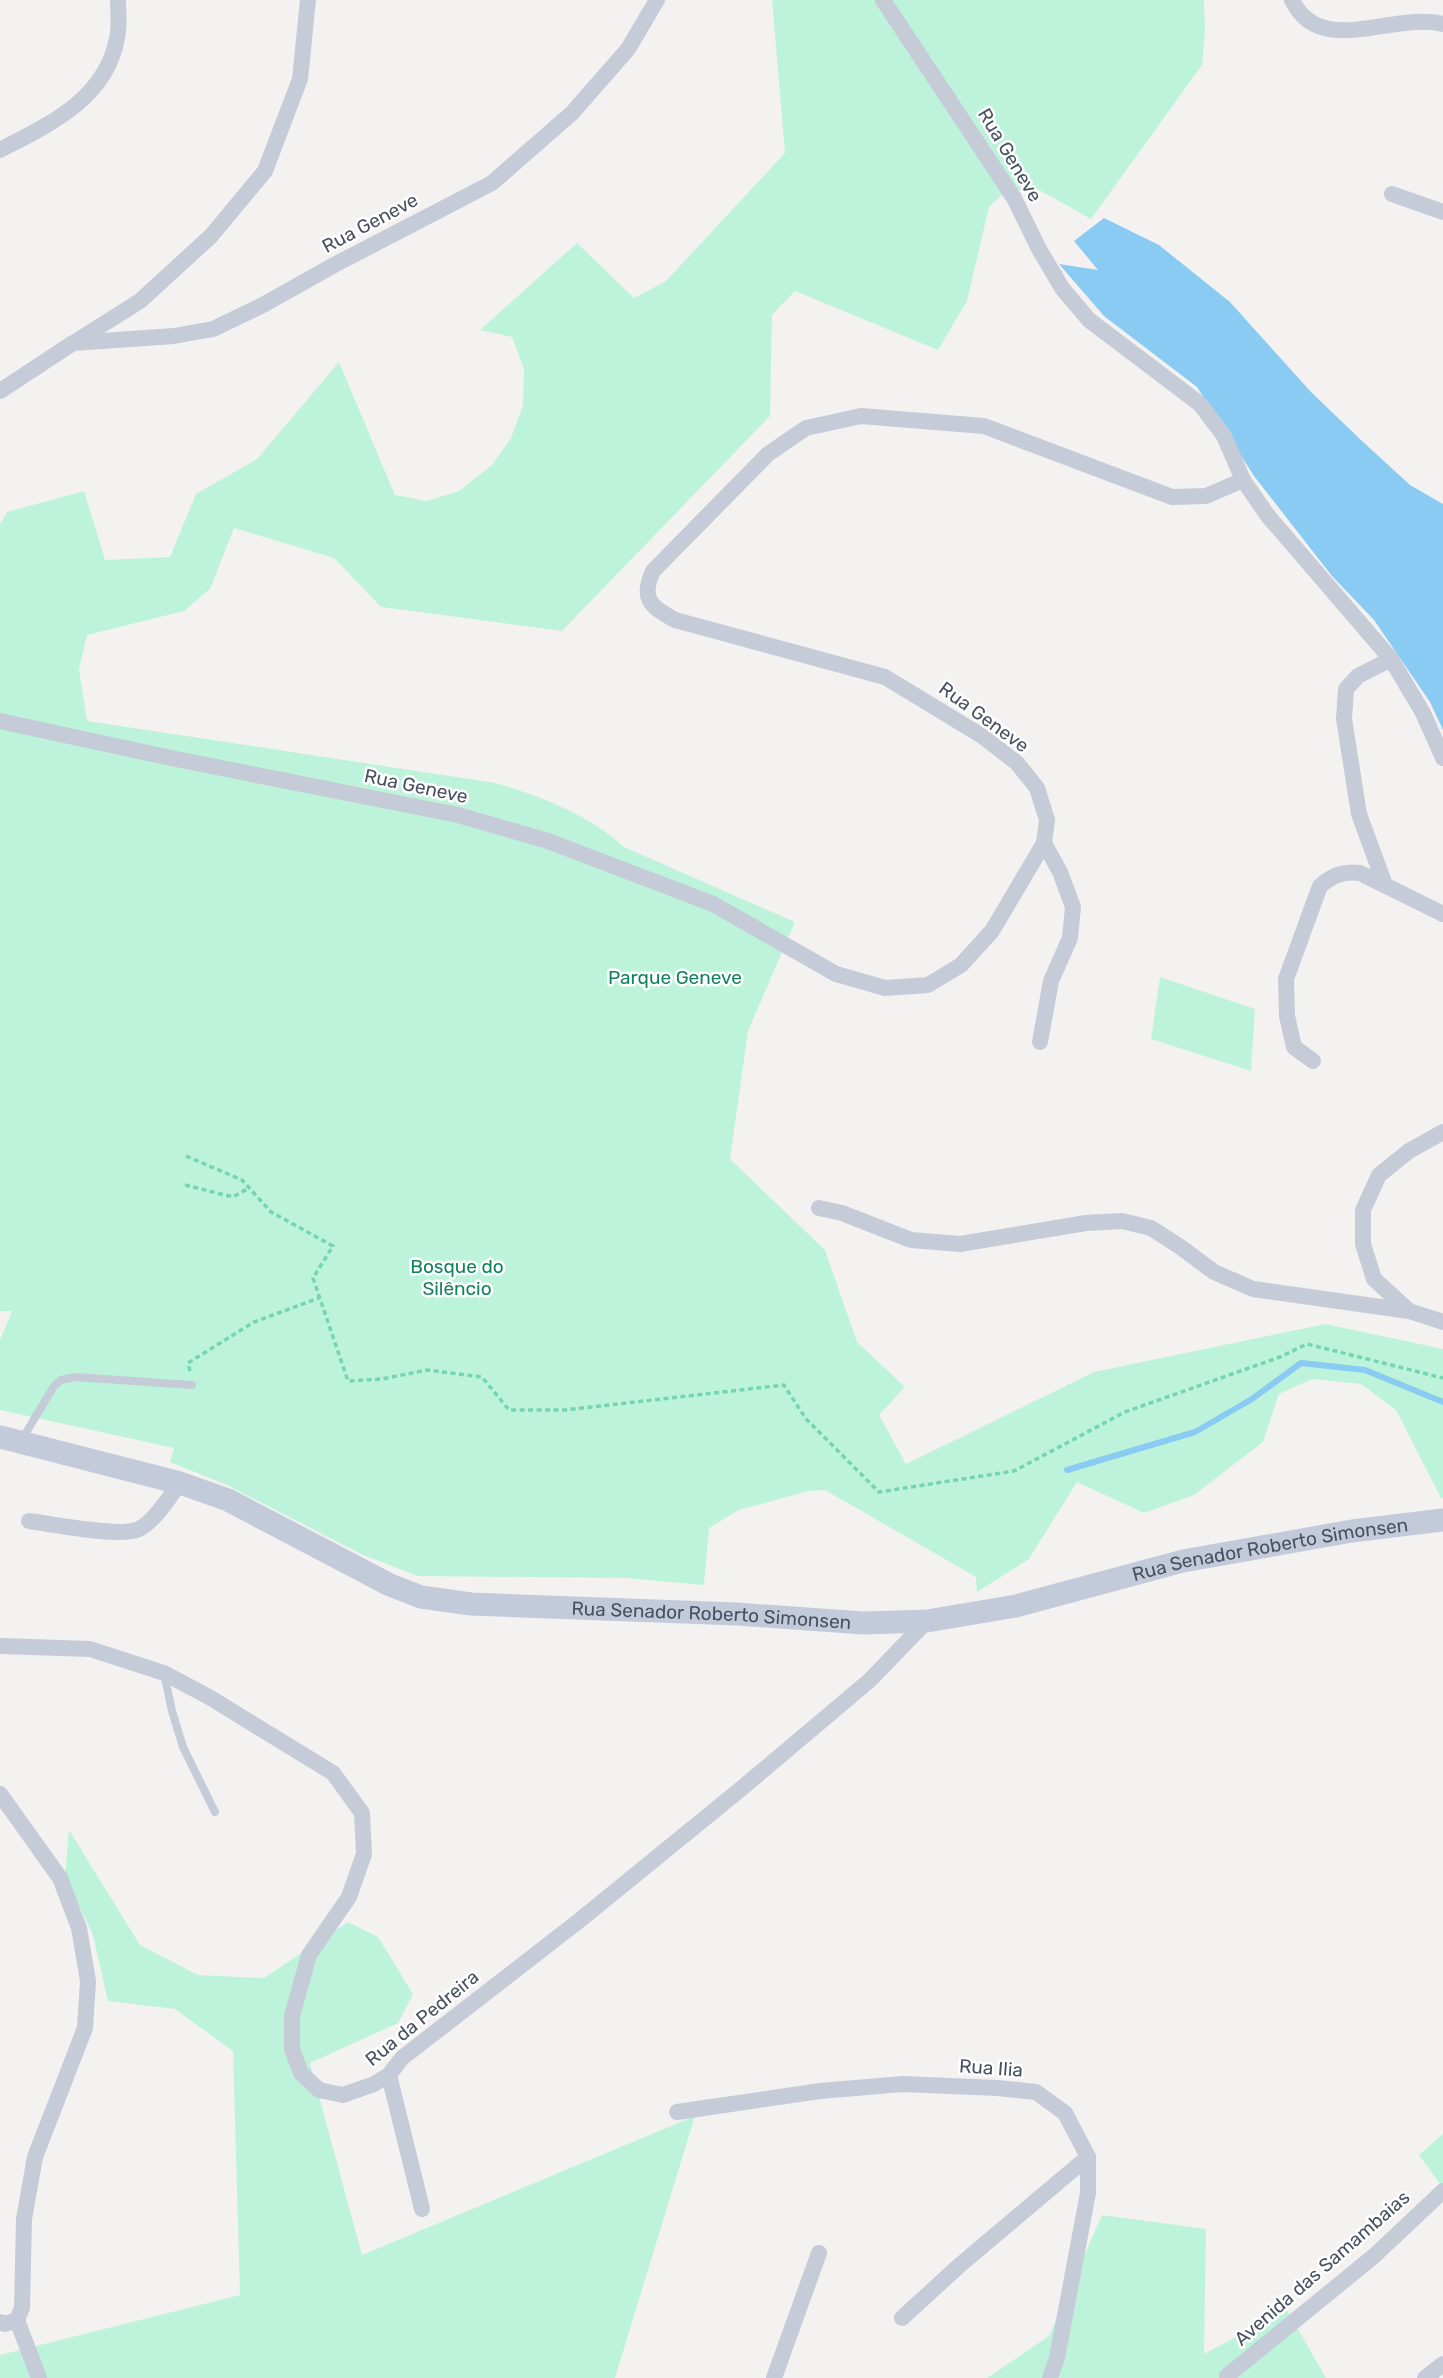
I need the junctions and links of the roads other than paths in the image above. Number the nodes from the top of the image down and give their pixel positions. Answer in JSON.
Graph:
{"nodes":[{"id":1,"x":118,"y":0,"type":"edge"},
{"id":2,"x":308,"y":0,"type":"edge"},
{"id":3,"x":657,"y":0,"type":"edge"},
{"id":4,"x":883,"y":0,"type":"edge"},
{"id":5,"x":1292,"y":0,"type":"edge"},
{"id":6,"x":1443,"y":24,"type":"edge"},
{"id":7,"x":0,"y":150,"type":"edge"},
{"id":8,"x":1392,"y":194,"type":"dead end"},
{"id":9,"x":1443,"y":212,"type":"edge"},
{"id":10,"x":73,"y":343,"type":"junction"},
{"id":11,"x":0,"y":391,"type":"edge"},
{"id":12,"x":1242,"y":480,"type":"junction"},
{"id":13,"x":1391,"y":659,"type":"junction"},
{"id":14,"x":0,"y":721,"type":"edge"},
{"id":15,"x":1443,"y":758,"type":"edge"},
{"id":16,"x":1044,"y":843,"type":"junction"},
{"id":17,"x":1385,"y":885,"type":"junction"},
{"id":18,"x":1443,"y":914,"type":"edge"},
{"id":19,"x":1040,"y":1042,"type":"dead end"},
{"id":20,"x":1313,"y":1061,"type":"dead end"},
{"id":21,"x":1443,"y":1132,"type":"edge"},
{"id":22,"x":819,"y":1208,"type":"dead end"},
{"id":23,"x":1409,"y":1311,"type":"junction"},
{"id":24,"x":1443,"y":1322,"type":"edge"},
{"id":25,"x":192,"y":1385,"type":"road end"},
{"id":26,"x":10,"y":1440,"type":"edge"},
{"id":27,"x":180,"y":1483,"type":"junction"},
{"id":28,"x":1443,"y":1520,"type":"edge"},
{"id":29,"x":29,"y":1521,"type":"dead end"},
{"id":30,"x":928,"y":1621,"type":"junction"},
{"id":31,"x":0,"y":1646,"type":"edge"},
{"id":32,"x":164,"y":1673,"type":"junction"},
{"id":33,"x":0,"y":1794,"type":"edge"},
{"id":34,"x":215,"y":1812,"type":"dead end"},
{"id":35,"x":389,"y":2075,"type":"junction"},
{"id":36,"x":677,"y":2112,"type":"dead end"},
{"id":37,"x":1088,"y":2158,"type":"junction"},
{"id":38,"x":1443,"y":2191,"type":"edge"},
{"id":39,"x":422,"y":2209,"type":"dead end"},
{"id":40,"x":819,"y":2253,"type":"dead end"},
{"id":41,"x":902,"y":2318,"type":"dead end"},
{"id":42,"x":17,"y":2320,"type":"junction"},
{"id":43,"x":0,"y":2322,"type":"edge"},
{"id":44,"x":1443,"y":2364,"type":"edge"},
{"id":45,"x":1227,"y":2376,"type":"edge"},
{"id":46,"x":39,"y":2378,"type":"edge"},
{"id":47,"x":774,"y":2378,"type":"edge"},
{"id":48,"x":1050,"y":2378,"type":"edge"},
{"id":49,"x":1424,"y":2378,"type":"edge"}],
"edges":[{"from":1,"to":7,"type":"street"},
{"from":2,"to":10,"type":"street"},
{"from":3,"to":10,"type":"street","name":"Rua Geneve"},
{"from":4,"to":12,"type":"street","name":"Rua Geneve"},
{"from":5,"to":6,"type":"street"},
{"from":8,"to":9,"type":"street"},
{"from":10,"to":11,"type":"street","name":"Rua Geneve"},
{"from":12,"to":13,"type":"street","name":"Rua Geneve"},
{"from":12,"to":16,"type":"street","name":"Rua Geneve"},
{"from":13,"to":15,"type":"street","name":"Rua Geneve"},
{"from":13,"to":17,"type":"street"},
{"from":14,"to":16,"type":"street","name":"Rua Geneve"},
{"from":16,"to":19,"type":"street"},
{"from":17,"to":18,"type":"street"},
{"from":17,"to":20,"type":"street"},
{"from":21,"to":23,"type":"street"},
{"from":22,"to":23,"type":"street"},
{"from":23,"to":24,"type":"street"},
{"from":25,"to":26,"type":"lane"},
{"from":26,"to":27,"type":"street","name":"Rua Senador Roberto Simonsen"},
{"from":27,"to":29,"type":"street"},
{"from":27,"to":30,"type":"street","name":"Rua Senador Roberto Simonsen"},
{"from":28,"to":30,"type":"street","name":"Rua Senador Roberto Simonsen"},
{"from":30,"to":35,"type":"street","name":"Rua da Pedreira"},
{"from":31,"to":32,"type":"street","name":"Rua da Pedreira"},
{"from":32,"to":34,"type":"lane"},
{"from":32,"to":35,"type":"street","name":"Rua da Pedreira"},
{"from":33,"to":42,"type":"street"},
{"from":35,"to":39,"type":"street"},
{"from":36,"to":37,"type":"street","name":"Rua Ilia"},
{"from":37,"to":41,"type":"street"},
{"from":37,"to":48,"type":"street","name":"Rua Ilia"},
{"from":38,"to":45,"type":"street","name":"Avenida das Samambaias"},
{"from":40,"to":47,"type":"street"},
{"from":42,"to":43,"type":"street"},
{"from":42,"to":46,"type":"street"},
{"from":44,"to":49,"type":"street"}]}
